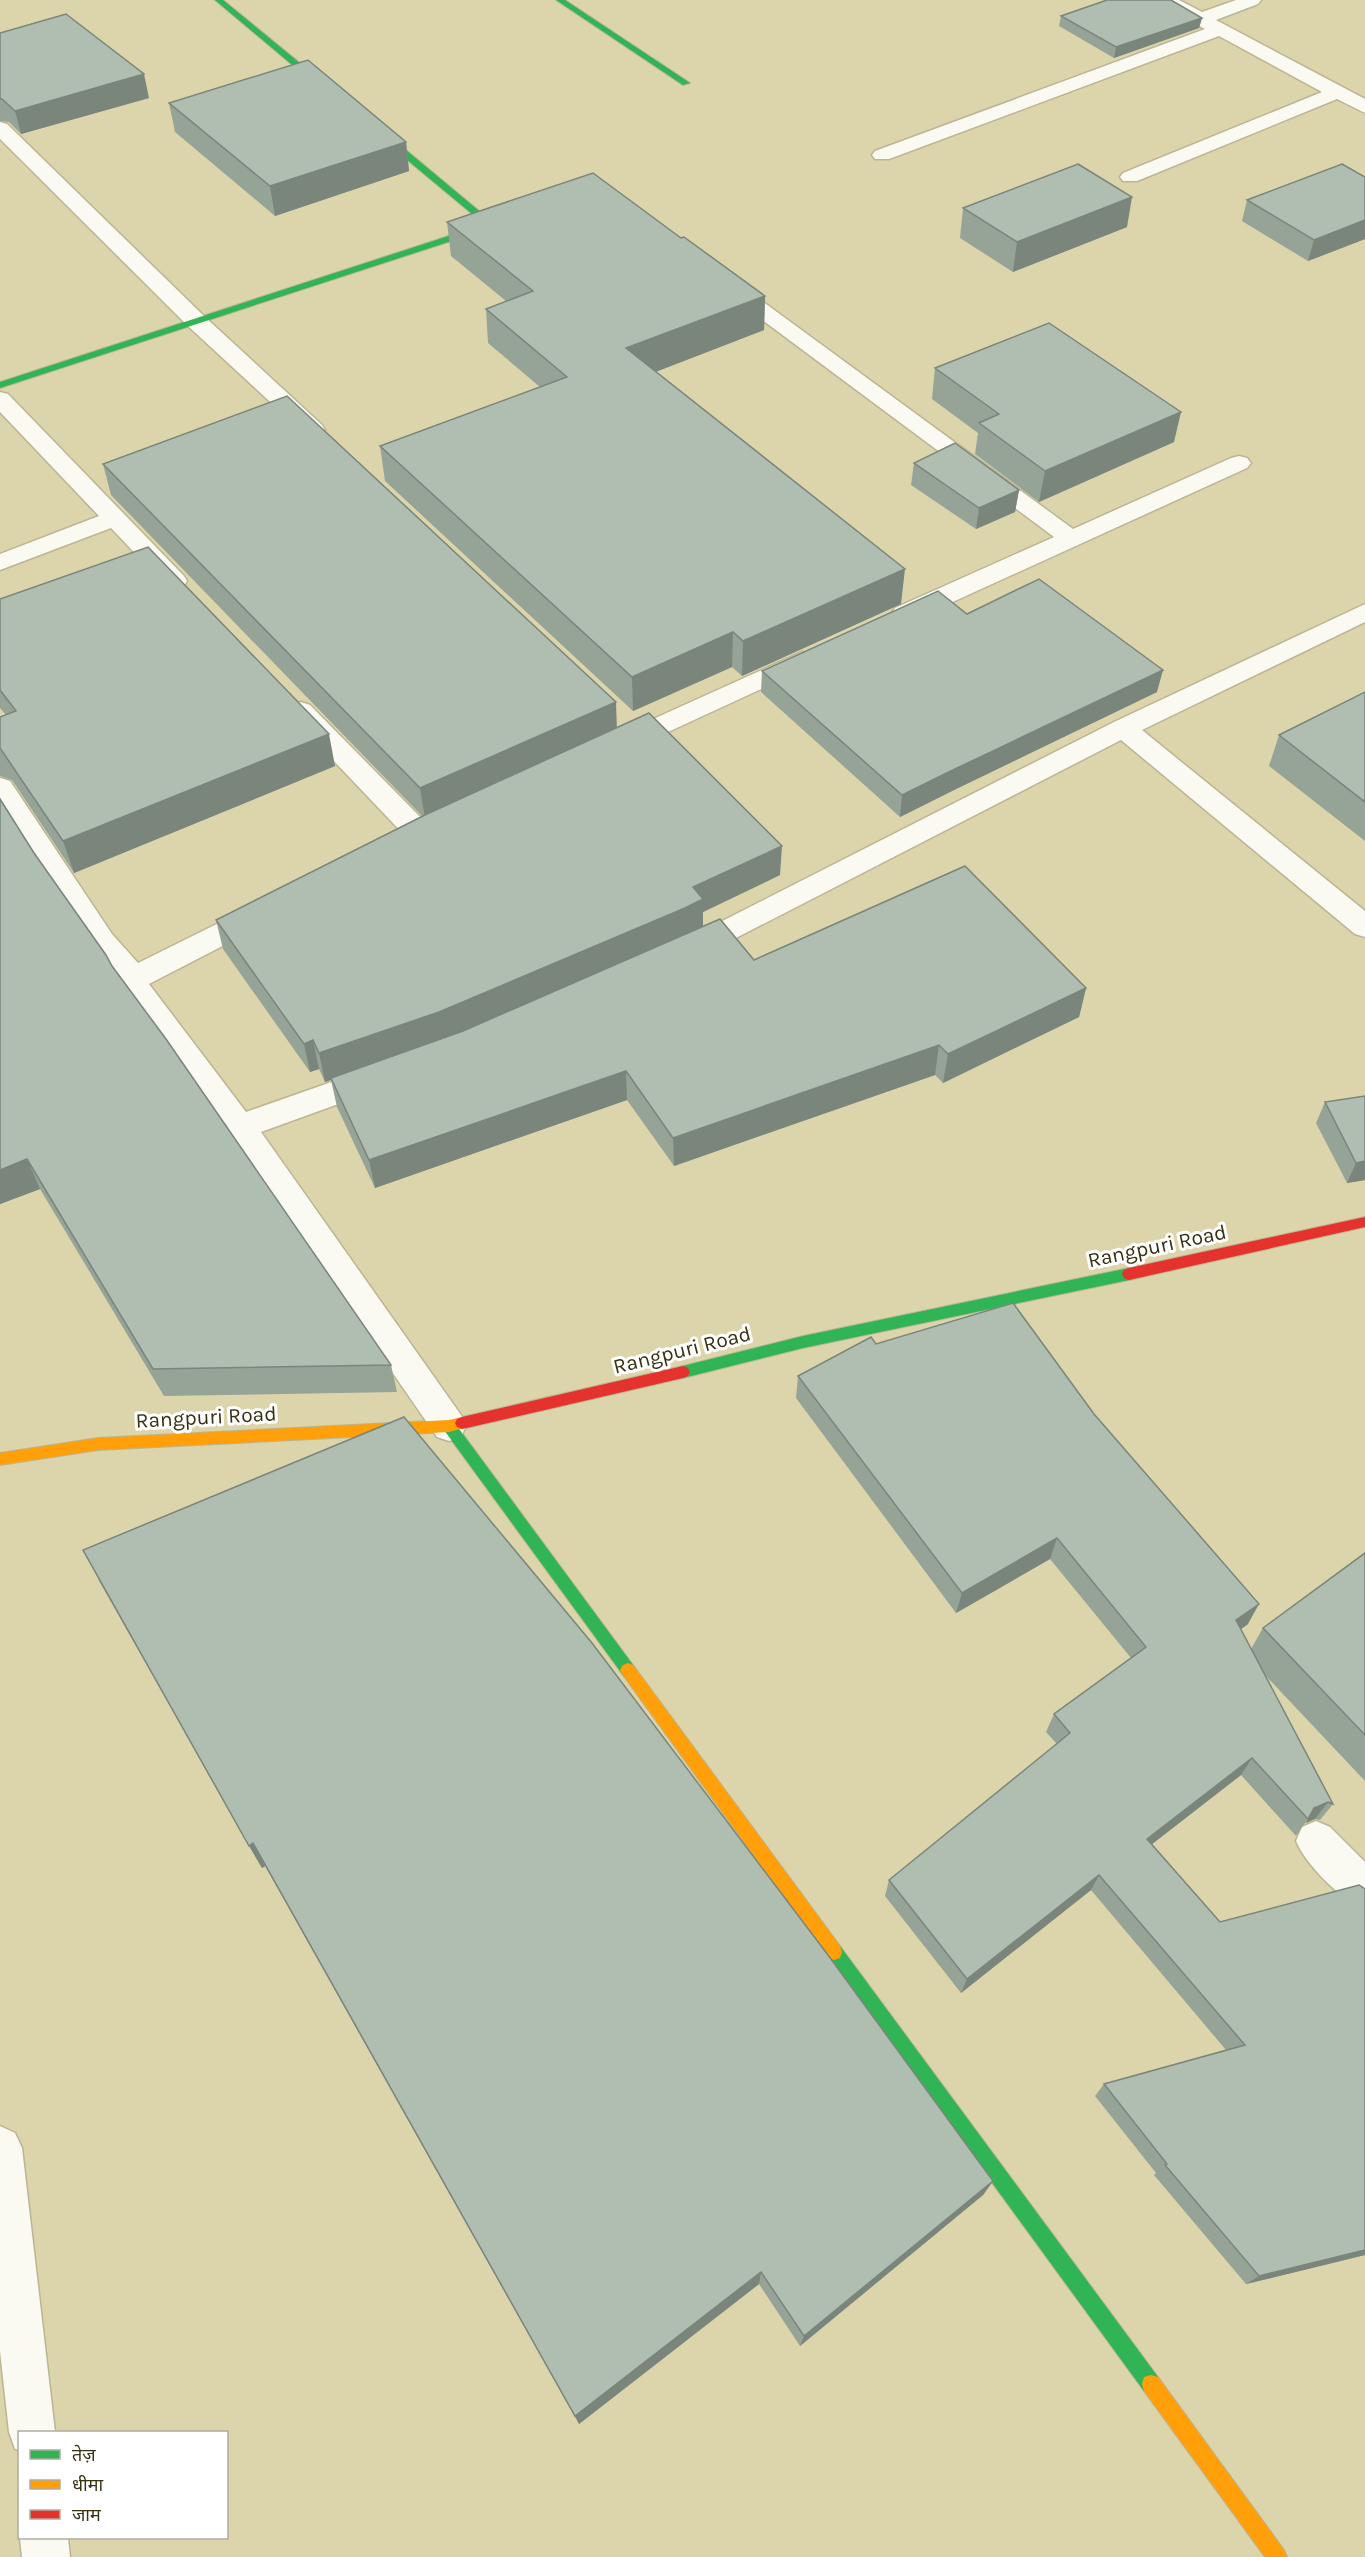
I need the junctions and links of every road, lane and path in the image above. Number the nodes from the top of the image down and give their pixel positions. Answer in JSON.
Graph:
{"nodes":[{"id":1,"x":219,"y":0,"type":"edge"},
{"id":2,"x":560,"y":0,"type":"edge"},
{"id":3,"x":1166,"y":0,"type":"edge"},
{"id":4,"x":1252,"y":0,"type":"edge"},
{"id":5,"x":1201,"y":18,"type":"junction"},
{"id":6,"x":1221,"y":29,"type":"junction"},
{"id":7,"x":686,"y":83,"type":"dead end"},
{"id":8,"x":1338,"y":92,"type":"junction"},
{"id":9,"x":346,"y":105,"type":"edge"},
{"id":10,"x":1365,"y":107,"type":"edge"},
{"id":11,"x":364,"y":120,"type":"edge"},
{"id":12,"x":0,"y":128,"type":"edge"},
{"id":13,"x":882,"y":155,"type":"dead end"},
{"id":14,"x":1130,"y":177,"type":"dead end"},
{"id":15,"x":505,"y":218,"type":"edge"},
{"id":16,"x":483,"y":224,"type":"junction"},
{"id":17,"x":710,"y":271,"type":"edge"},
{"id":18,"x":197,"y":322,"type":"junction"},
{"id":19,"x":0,"y":385,"type":"edge"},
{"id":20,"x":0,"y":399,"type":"edge"},
{"id":21,"x":334,"y":449,"type":"edge"},
{"id":22,"x":1239,"y":462,"type":"dead end"},
{"id":23,"x":114,"y":518,"type":"junction"},
{"id":24,"x":1070,"y":538,"type":"junction"},
{"id":25,"x":0,"y":563,"type":"edge"},
{"id":26,"x":189,"y":595,"type":"edge"},
{"id":27,"x":1365,"y":612,"type":"edge"},
{"id":28,"x":876,"y":627,"type":"edge"},
{"id":29,"x":822,"y":651,"type":"edge"},
{"id":30,"x":288,"y":698,"type":"edge"},
{"id":31,"x":1123,"y":728,"type":"junction"},
{"id":32,"x":595,"y":755,"type":"edge"},
{"id":33,"x":0,"y":787,"type":"edge"},
{"id":34,"x":420,"y":835,"type":"edge"},
{"id":35,"x":283,"y":903,"type":"edge"},
{"id":36,"x":1365,"y":927,"type":"edge"},
{"id":37,"x":665,"y":960,"type":"edge"},
{"id":38,"x":135,"y":979,"type":"junction"},
{"id":39,"x":401,"y":1069,"type":"edge"},
{"id":40,"x":240,"y":1127,"type":"junction"},
{"id":41,"x":1365,"y":1222,"type":"edge"},
{"id":42,"x":449,"y":1425,"type":"junction"},
{"id":43,"x":0,"y":1459,"type":"edge"},
{"id":44,"x":1316,"y":1841,"type":"edge"},
{"id":45,"x":1365,"y":1890,"type":"edge"},
{"id":46,"x":0,"y":2148,"type":"edge"},
{"id":47,"x":32,"y":2431,"type":"edge"},
{"id":48,"x":44,"y":2539,"type":"edge"},
{"id":49,"x":46,"y":2557,"type":"edge"},
{"id":50,"x":1277,"y":2557,"type":"edge"}],
"edges":[{"from":1,"to":9,"type":"street"},
{"from":2,"to":7,"type":"street"},
{"from":3,"to":5,"type":"street"},
{"from":4,"to":5,"type":"street"},
{"from":5,"to":6,"type":"street"},
{"from":6,"to":8,"type":"street"},
{"from":6,"to":13,"type":"street"},
{"from":8,"to":10,"type":"street"},
{"from":8,"to":14,"type":"street"},
{"from":11,"to":16,"type":"street"},
{"from":12,"to":18,"type":"street"},
{"from":15,"to":16,"type":"street"},
{"from":16,"to":18,"type":"street"},
{"from":17,"to":24,"type":"street"},
{"from":18,"to":19,"type":"street"},
{"from":18,"to":21,"type":"street"},
{"from":20,"to":23,"type":"street"},
{"from":22,"to":24,"type":"street"},
{"from":23,"to":25,"type":"street"},
{"from":23,"to":26,"type":"street"},
{"from":24,"to":28,"type":"street"},
{"from":27,"to":31,"type":"street"},
{"from":29,"to":32,"type":"street"},
{"from":30,"to":34,"type":"street"},
{"from":31,"to":36,"type":"street"},
{"from":31,"to":37,"type":"street"},
{"from":33,"to":38,"type":"street"},
{"from":35,"to":38,"type":"street"},
{"from":38,"to":40,"type":"street"},
{"from":39,"to":40,"type":"street"},
{"from":40,"to":42,"type":"street"},
{"from":41,"to":42,"type":"street","name":"Rangpuri Road"},
{"from":42,"to":43,"type":"street","name":"Rangpuri Road"},
{"from":42,"to":50,"type":"street"},
{"from":44,"to":45,"type":"street"},
{"from":46,"to":47,"type":"street"},
{"from":48,"to":49,"type":"street"}]}
